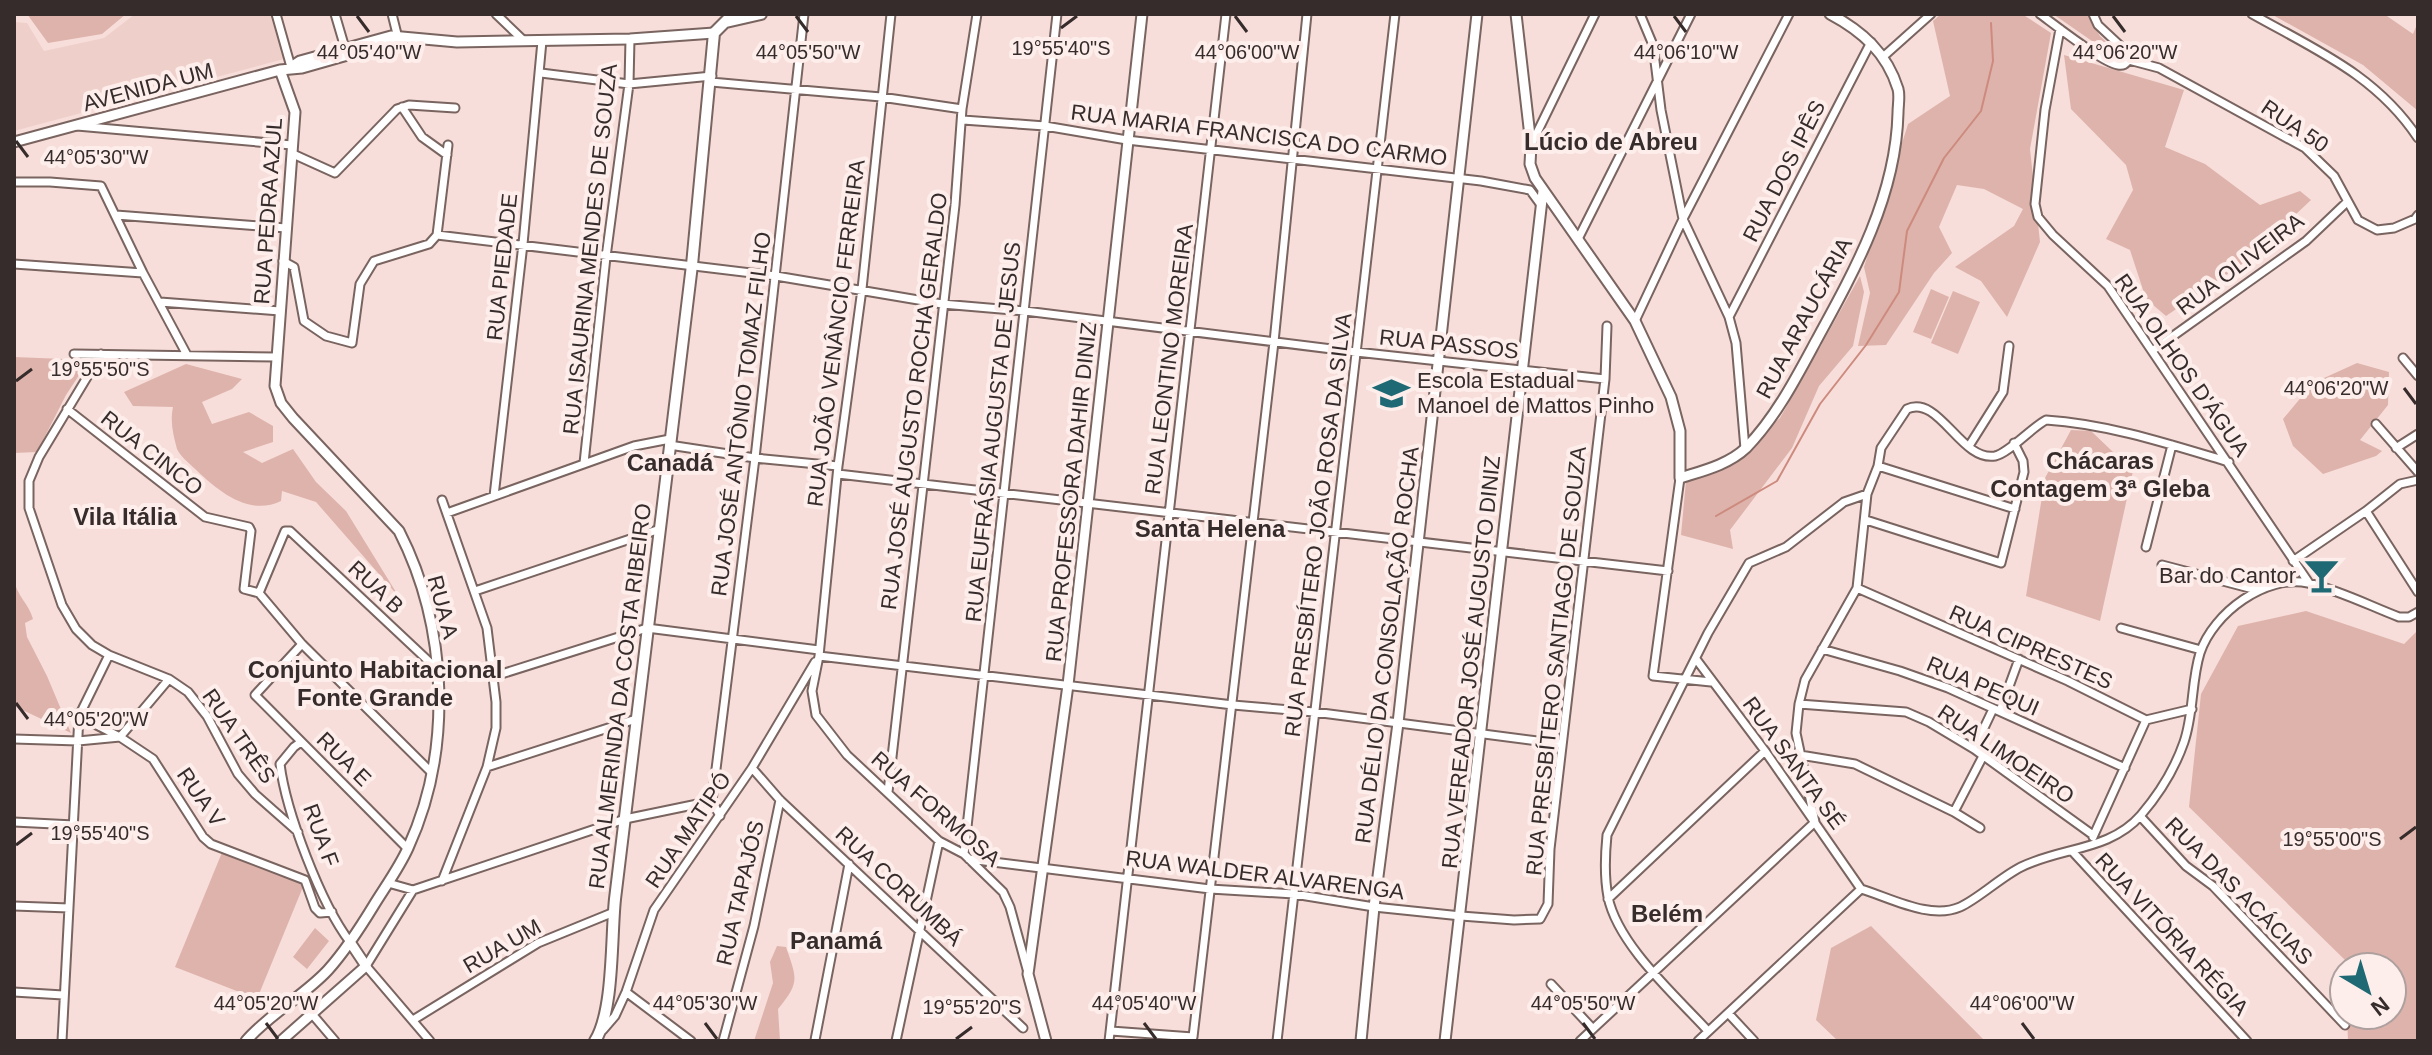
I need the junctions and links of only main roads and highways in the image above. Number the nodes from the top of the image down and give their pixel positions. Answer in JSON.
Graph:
{"nodes":[{"id":1,"x":733,"y":14,"type":"edge"},
{"id":2,"x":761,"y":14,"type":"edge"},
{"id":3,"x":724,"y":23,"type":"junction"},
{"id":4,"x":595,"y":1041,"type":"edge"}],
"edges":[{"from":1,"to":3,"type":"main road"},
{"from":2,"to":3,"type":"main road"},
{"from":3,"to":4,"type":"main road","name":"RUA ALMERINDA DA COSTA RIBEIRO"}]}
